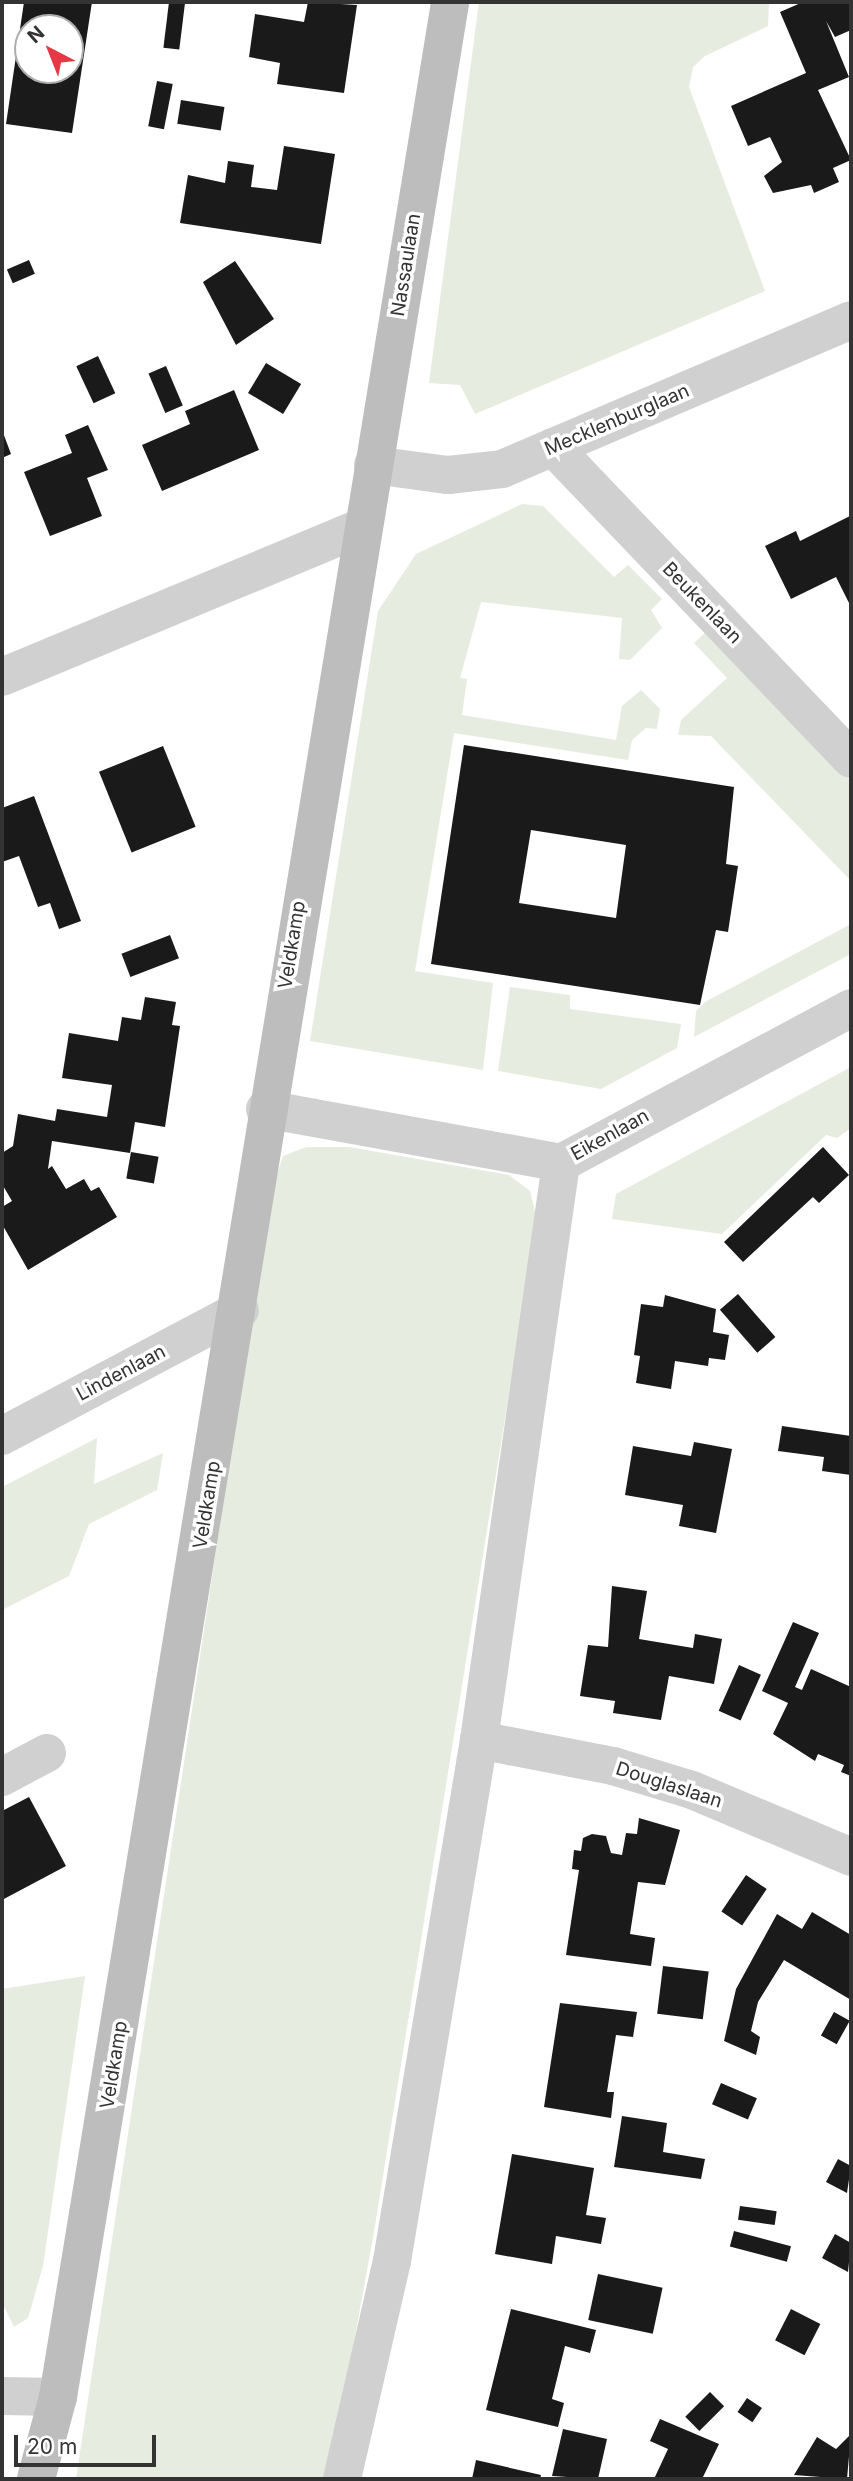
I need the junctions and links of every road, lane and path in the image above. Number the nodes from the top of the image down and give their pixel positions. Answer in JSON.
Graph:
{"nodes":[{"id":1,"x":450,"y":2,"type":"edge"},
{"id":2,"x":851,"y":320,"type":"edge"},
{"id":3,"x":554,"y":447,"type":"junction"},
{"id":4,"x":373,"y":465,"type":"junction"},
{"id":5,"x":360,"y":528,"type":"junction"},
{"id":6,"x":2,"y":677,"type":"edge"},
{"id":7,"x":851,"y":759,"type":"edge"},
{"id":8,"x":851,"y":1007,"type":"edge"},
{"id":9,"x":265,"y":1109,"type":"junction"},
{"id":10,"x":561,"y":1163,"type":"junction"},
{"id":11,"x":240,"y":1310,"type":"junction"},
{"id":12,"x":2,"y":1436,"type":"edge"},
{"id":13,"x":479,"y":1740,"type":"junction"},
{"id":14,"x":47,"y":1753,"type":"dead end"},
{"id":15,"x":2,"y":1777,"type":"edge"},
{"id":16,"x":851,"y":1857,"type":"edge"},
{"id":17,"x":2,"y":2396,"type":"edge"},
{"id":18,"x":58,"y":2397,"type":"junction"},
{"id":19,"x":36,"y":2479,"type":"edge"},
{"id":20,"x":342,"y":2479,"type":"edge"}],
"edges":[{"from":1,"to":4,"type":"street","name":"Nassaulaan"},
{"from":2,"to":3,"type":"street","name":"Mecklenburglaan"},
{"from":3,"to":4,"type":"street","name":"Mecklenburglaan"},
{"from":3,"to":7,"type":"street","name":"Beukenlaan"},
{"from":4,"to":5,"type":"street","name":"Nassaulaan"},
{"from":5,"to":6,"type":"street"},
{"from":5,"to":9,"type":"street","name":"Veldkamp"},
{"from":8,"to":10,"type":"street","name":"Eikenlaan"},
{"from":9,"to":10,"type":"street","name":"Eikenlaan"},
{"from":9,"to":11,"type":"street","name":"Veldkamp"},
{"from":10,"to":13,"type":"street"},
{"from":11,"to":12,"type":"street","name":"Lindenlaan"},
{"from":11,"to":18,"type":"street","name":"Veldkamp"},
{"from":13,"to":16,"type":"street","name":"Douglaslaan"},
{"from":13,"to":20,"type":"street"},
{"from":14,"to":15,"type":"street"},
{"from":17,"to":18,"type":"street"},
{"from":18,"to":19,"type":"street","name":"Veldkamp"}]}
